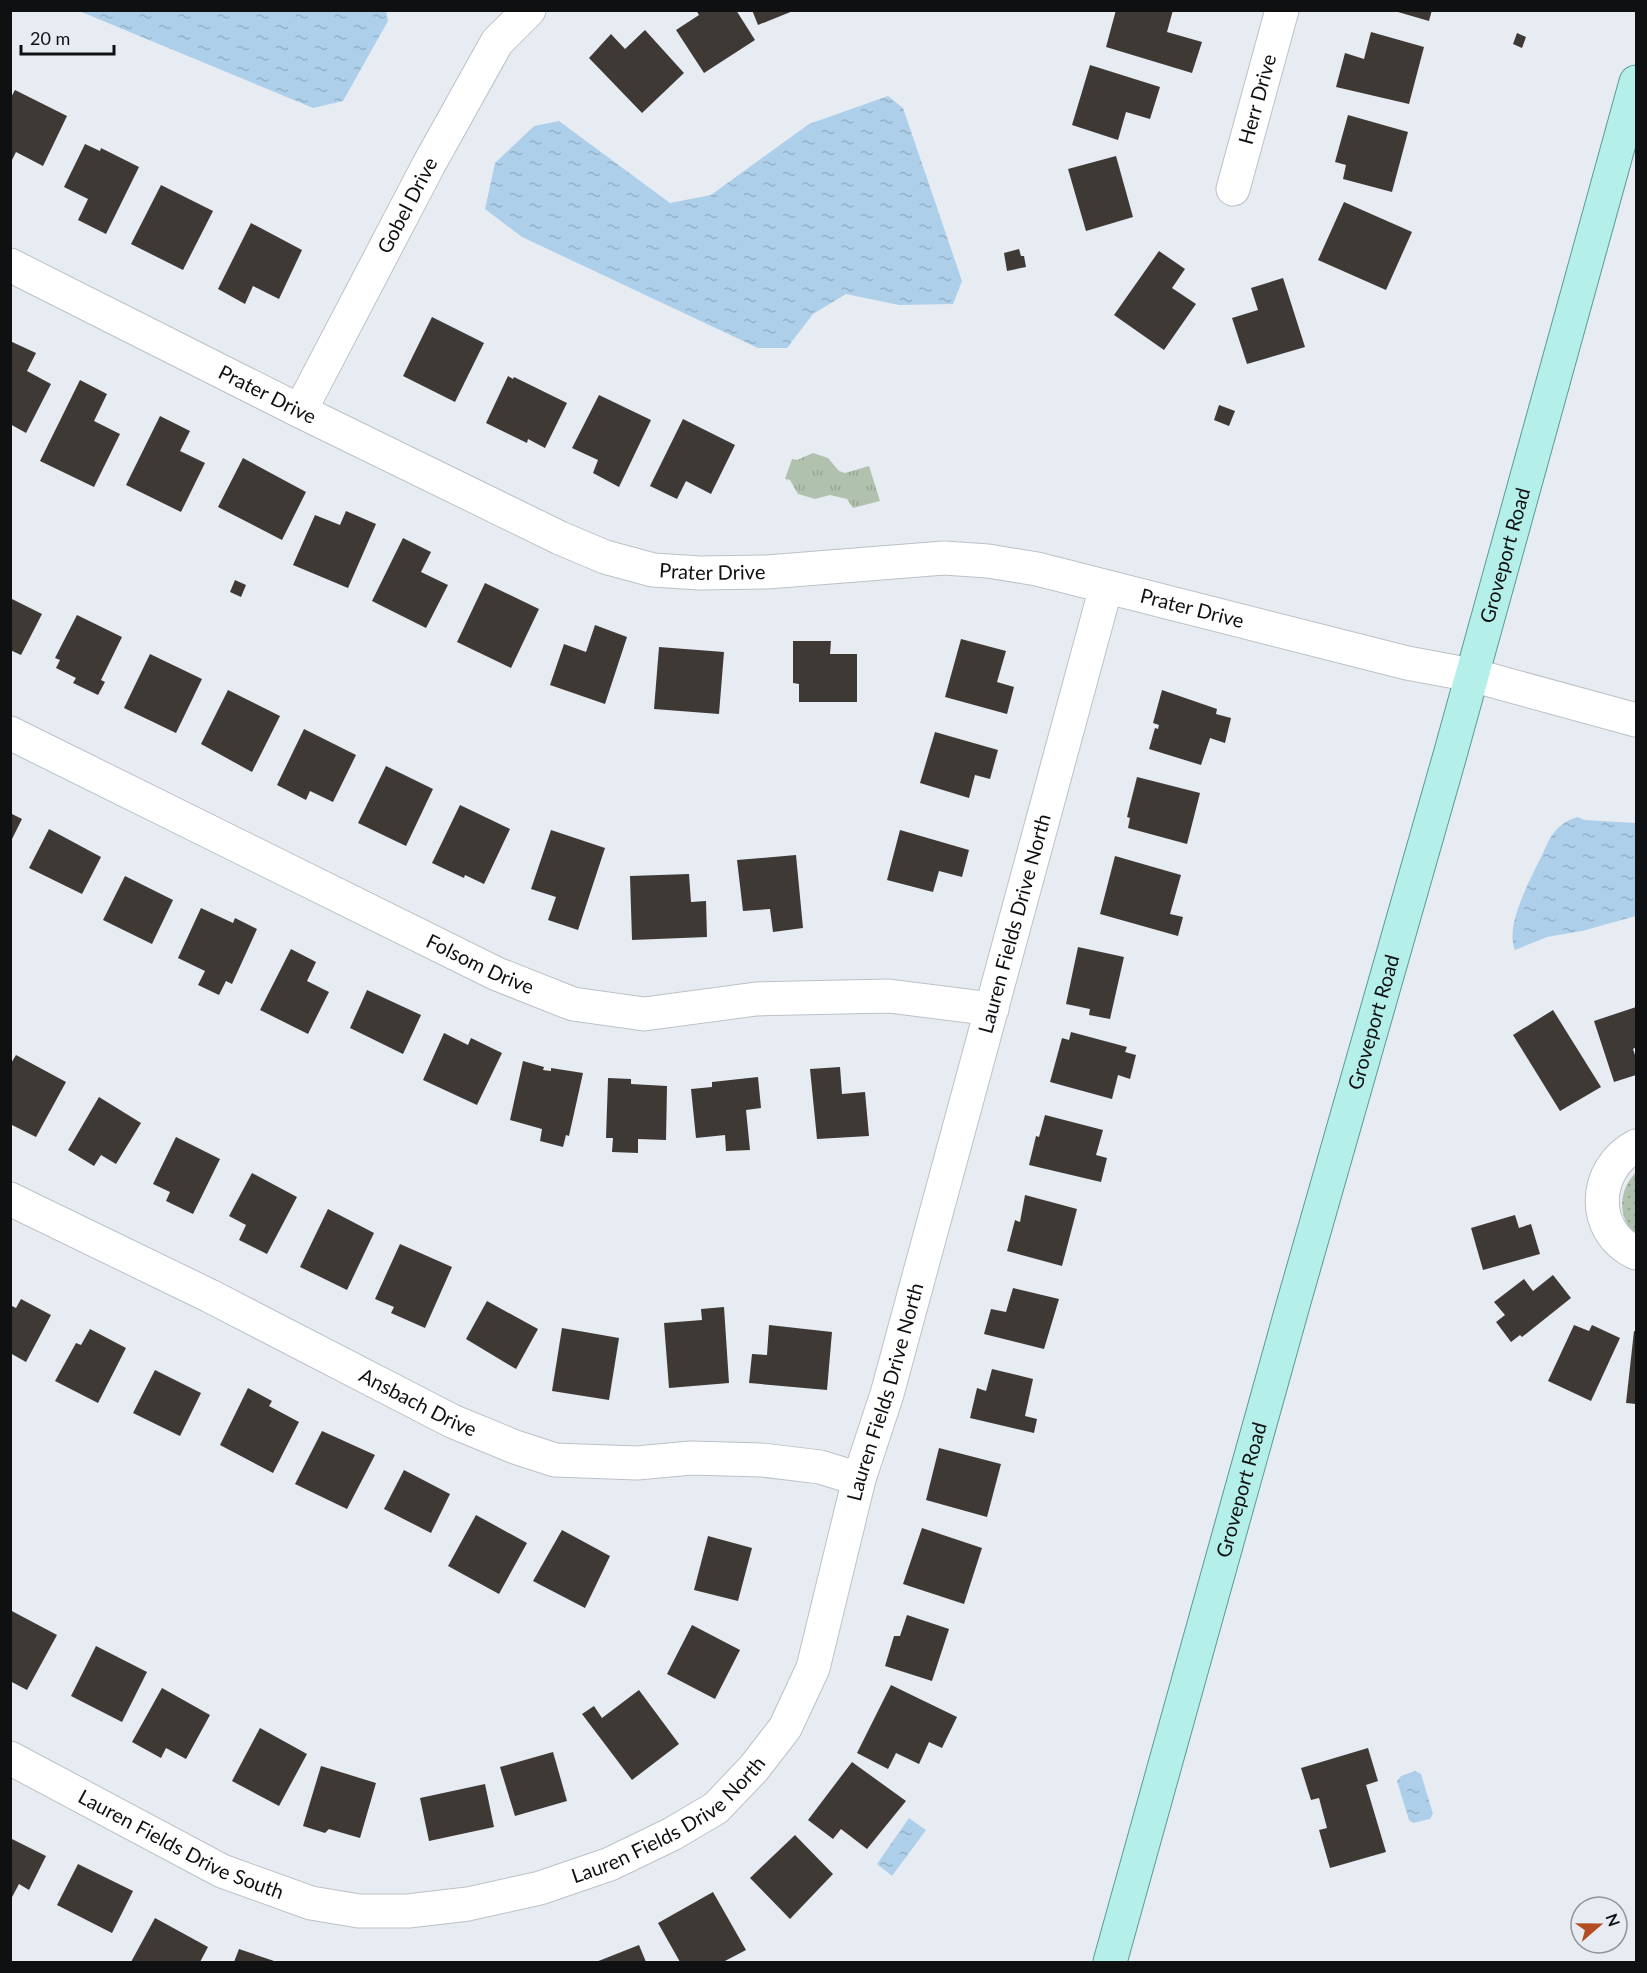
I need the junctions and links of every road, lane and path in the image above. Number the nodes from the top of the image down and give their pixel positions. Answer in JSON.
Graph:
{"nodes":[{"id":1,"x":529,"y":10,"type":"edge"},
{"id":2,"x":1282,"y":10,"type":"edge"},
{"id":3,"x":1636,"y":82,"type":"edge"},
{"id":4,"x":1233,"y":189,"type":"dead end"},
{"id":5,"x":10,"y":265,"type":"edge"},
{"id":6,"x":300,"y":411,"type":"junction"},
{"id":7,"x":1106,"y":587,"type":"junction"},
{"id":8,"x":1472,"y":675,"type":"junction"},
{"id":9,"x":1636,"y":720,"type":"edge"},
{"id":10,"x":10,"y":733,"type":"edge"},
{"id":11,"x":992,"y":1009,"type":"junction"},
{"id":12,"x":1636,"y":1146,"type":"edge"},
{"id":13,"x":10,"y":1199,"type":"edge"},
{"id":14,"x":1636,"y":1253,"type":"edge"},
{"id":15,"x":859,"y":1479,"type":"junction"},
{"id":16,"x":10,"y":1758,"type":"edge"},
{"id":17,"x":359,"y":1911,"type":"joint"},
{"id":18,"x":1110,"y":1962,"type":"edge"}],
"edges":[{"from":1,"to":6,"type":"street","name":"Gobel Drive"},
{"from":2,"to":4,"type":"street","name":"Herr Drive"},
{"from":3,"to":8,"type":"main road","name":"Groveport Road"},
{"from":5,"to":6,"type":"street","name":"Prater Drive"},
{"from":6,"to":7,"type":"street","name":"Prater Drive"},
{"from":7,"to":8,"type":"street","name":"Prater Drive"},
{"from":7,"to":11,"type":"street","name":"Lauren Fields Drive North"},
{"from":8,"to":9,"type":"street","name":"Prater Drive"},
{"from":8,"to":18,"type":"main road","name":"Groveport Road"},
{"from":10,"to":11,"type":"street","name":"Folsom Drive"},
{"from":11,"to":15,"type":"street","name":"Lauren Fields Drive North"},
{"from":12,"to":14,"type":"street"},
{"from":13,"to":15,"type":"street","name":"Ansbach Drive"},
{"from":15,"to":17,"type":"street","name":"Lauren Fields Drive North"},
{"from":16,"to":17,"type":"street","name":"Lauren Fields Drive South"}]}
